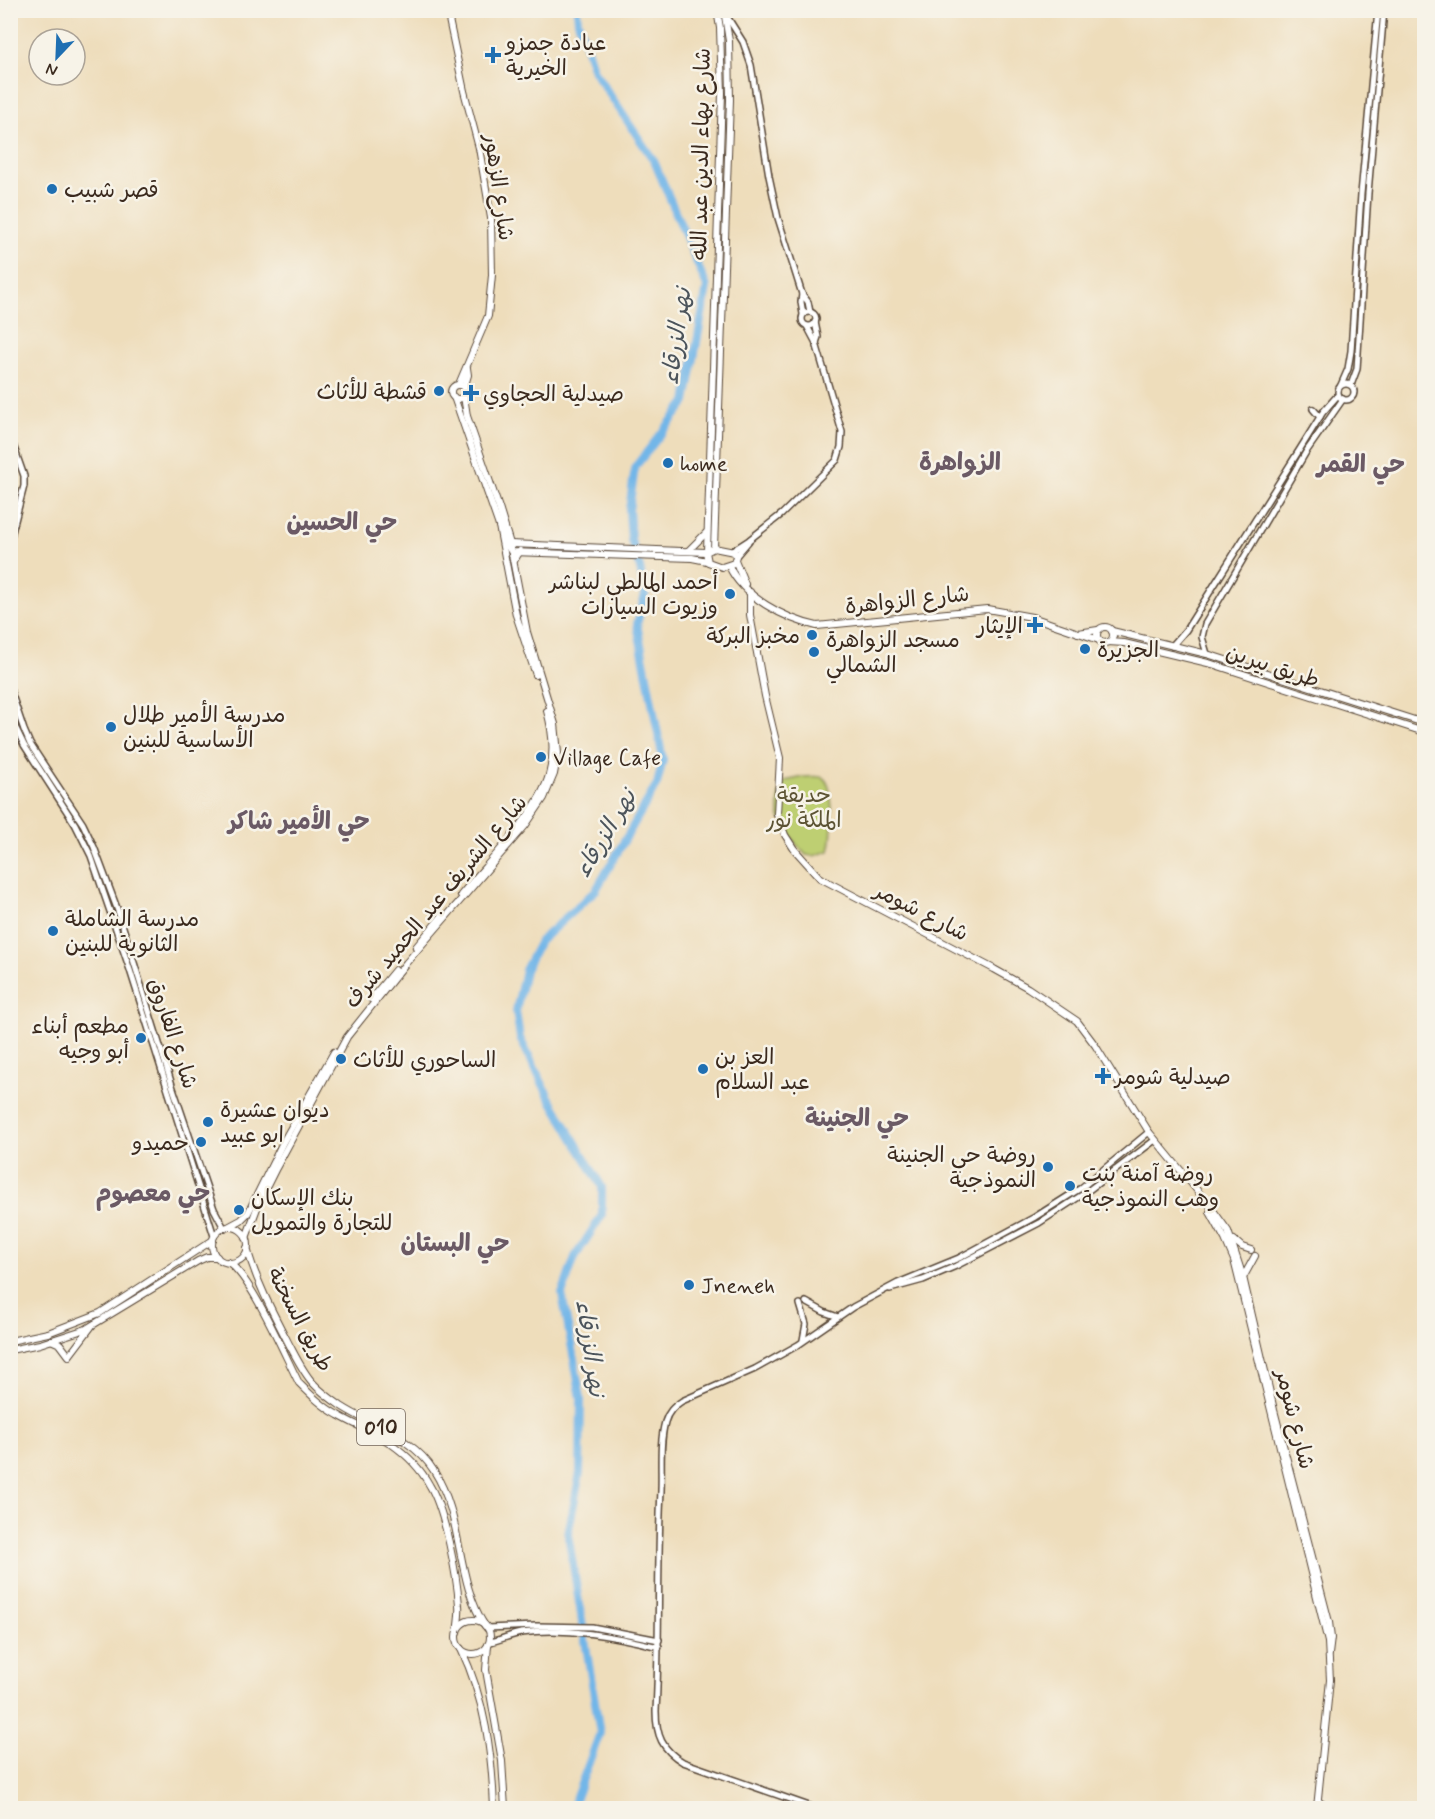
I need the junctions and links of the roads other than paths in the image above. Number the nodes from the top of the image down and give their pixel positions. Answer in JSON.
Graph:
{"nodes":[{"id":1,"x":447,"y":10,"type":"edge"},
{"id":2,"x":717,"y":10,"type":"edge"},
{"id":3,"x":1378,"y":10,"type":"edge"},
{"id":4,"x":1384,"y":10,"type":"edge"},
{"id":5,"x":725,"y":12,"type":"edge"},
{"id":6,"x":724,"y":154,"type":"junction"},
{"id":7,"x":806,"y":313,"type":"junction"},
{"id":8,"x":815,"y":322,"type":"junction"},
{"id":9,"x":807,"y":326,"type":"junction"},
{"id":10,"x":816,"y":343,"type":"junction"},
{"id":11,"x":1341,"y":385,"type":"junction"},
{"id":12,"x":1352,"y":385,"type":"junction"},
{"id":13,"x":461,"y":386,"type":"junction"},
{"id":14,"x":464,"y":396,"type":"junction"},
{"id":15,"x":454,"y":397,"type":"junction"},
{"id":16,"x":1340,"y":397,"type":"junction"},
{"id":17,"x":1313,"y":409,"type":"dead end"},
{"id":18,"x":1322,"y":415,"type":"junction"},
{"id":19,"x":1329,"y":418,"type":"junction"},
{"id":20,"x":10,"y":436,"type":"edge"},
{"id":21,"x":499,"y":526,"type":"junction"},
{"id":22,"x":706,"y":532,"type":"junction"},
{"id":23,"x":10,"y":540,"type":"edge"},
{"id":24,"x":511,"y":548,"type":"junction"},
{"id":25,"x":714,"y":548,"type":"junction"},
{"id":26,"x":689,"y":550,"type":"junction"},
{"id":27,"x":520,"y":551,"type":"junction"},
{"id":28,"x":579,"y":551,"type":"junction"},
{"id":29,"x":706,"y":551,"type":"junction"},
{"id":30,"x":661,"y":554,"type":"junction"},
{"id":31,"x":734,"y":556,"type":"junction"},
{"id":32,"x":514,"y":561,"type":"junction"},
{"id":33,"x":707,"y":561,"type":"junction"},
{"id":34,"x":729,"y":566,"type":"junction"},
{"id":35,"x":748,"y":590,"type":"junction"},
{"id":36,"x":520,"y":615,"type":"junction"},
{"id":37,"x":1098,"y":630,"type":"junction"},
{"id":38,"x":1112,"y":631,"type":"junction"},
{"id":39,"x":1078,"y":633,"type":"junction"},
{"id":40,"x":1099,"y":640,"type":"junction"},
{"id":41,"x":1108,"y":642,"type":"junction"},
{"id":42,"x":1172,"y":646,"type":"junction"},
{"id":43,"x":1207,"y":654,"type":"junction"},
{"id":44,"x":10,"y":689,"type":"edge"},
{"id":45,"x":10,"y":716,"type":"edge"},
{"id":46,"x":1425,"y":723,"type":"edge"},
{"id":47,"x":1425,"y":732,"type":"edge"},
{"id":48,"x":118,"y":911,"type":"junction"},
{"id":49,"x":111,"y":913,"type":"junction"},
{"id":50,"x":1149,"y":1132,"type":"junction"},
{"id":51,"x":190,"y":1136,"type":"junction"},
{"id":52,"x":183,"y":1140,"type":"junction"},
{"id":53,"x":1155,"y":1140,"type":"junction"},
{"id":54,"x":1205,"y":1202,"type":"junction"},
{"id":55,"x":226,"y":1228,"type":"junction"},
{"id":56,"x":214,"y":1238,"type":"junction"},
{"id":57,"x":246,"y":1238,"type":"junction"},
{"id":58,"x":1232,"y":1238,"type":"junction"},
{"id":59,"x":247,"y":1248,"type":"junction"},
{"id":60,"x":217,"y":1257,"type":"junction"},
{"id":61,"x":228,"y":1262,"type":"junction"},
{"id":62,"x":1243,"y":1276,"type":"junction"},
{"id":63,"x":883,"y":1291,"type":"junction"},
{"id":64,"x":100,"y":1313,"type":"junction"},
{"id":65,"x":838,"y":1317,"type":"junction"},
{"id":66,"x":93,"y":1325,"type":"junction"},
{"id":67,"x":66,"y":1326,"type":"junction"},
{"id":68,"x":76,"y":1332,"type":"junction"},
{"id":69,"x":51,"y":1340,"type":"junction"},
{"id":70,"x":10,"y":1341,"type":"edge"},
{"id":71,"x":802,"y":1342,"type":"junction"},
{"id":72,"x":10,"y":1350,"type":"edge"},
{"id":73,"x":486,"y":1627,"type":"junction"},
{"id":74,"x":574,"y":1630,"type":"junction"},
{"id":75,"x":592,"y":1630,"type":"junction"},
{"id":76,"x":457,"y":1633,"type":"junction"},
{"id":77,"x":659,"y":1640,"type":"junction"},
{"id":78,"x":489,"y":1644,"type":"junction"},
{"id":79,"x":659,"y":1647,"type":"junction"},
{"id":80,"x":461,"y":1649,"type":"junction"},
{"id":81,"x":1329,"y":1654,"type":"junction"},
{"id":82,"x":1318,"y":1801,"type":"junction"},
{"id":83,"x":1328,"y":1807,"type":"dead end"},
{"id":84,"x":494,"y":1809,"type":"edge"},
{"id":85,"x":505,"y":1809,"type":"edge"},
{"id":86,"x":815,"y":1809,"type":"edge"},
{"id":87,"x":1317,"y":1809,"type":"edge"}],
"edges":[{"from":1,"to":13,"type":"main road","name":"شارع الزهور"},
{"from":2,"to":6,"type":"main road","name":"شارع بهاء الدين عبد الله"},
{"from":3,"to":11,"type":"street"},
{"from":4,"to":12,"type":"street"},
{"from":5,"to":6,"type":"main road","name":"شارع بهاء الدين عبد الله"},
{"from":5,"to":7,"type":"street"},
{"from":6,"to":22,"type":"main road","name":"شارع بهاء الدين عبد الله"},
{"from":6,"to":25,"type":"main road","name":"شارع بهاء الدين عبد الله"},
{"from":7,"to":8,"type":"street"},
{"from":7,"to":9,"type":"street"},
{"from":8,"to":9,"type":"street"},
{"from":8,"to":10,"type":"street"},
{"from":9,"to":10,"type":"street"},
{"from":10,"to":31,"type":"street"},
{"from":11,"to":12,"type":"street"},
{"from":11,"to":16,"type":"street"},
{"from":12,"to":16,"type":"street"},
{"from":13,"to":14,"type":"main road","name":"شارع الشريف عبد الحميد شرف"},
{"from":13,"to":15,"type":"main road","name":"شارع الزهور"},
{"from":14,"to":15,"type":"main road"},
{"from":14,"to":24,"type":"main road","name":"شارع الشريف عبد الحميد شرف"},
{"from":15,"to":21,"type":"main road","name":"شارع الشريف عبد الحميد شرف"},
{"from":16,"to":18,"type":"street"},
{"from":16,"to":19,"type":"street"},
{"from":17,"to":18,"type":"street"},
{"from":18,"to":19,"type":"street"},
{"from":18,"to":42,"type":"street"},
{"from":19,"to":43,"type":"street"},
{"from":20,"to":23,"type":"street"},
{"from":21,"to":24,"type":"main road"},
{"from":21,"to":36,"type":"main road","name":"شارع الشريف عبد الحميد شرف"},
{"from":22,"to":26,"type":"main road"},
{"from":22,"to":29,"type":"main road","name":"شارع بهاء الدين عبد الله"},
{"from":24,"to":27,"type":"main road"},
{"from":24,"to":28,"type":"main road"},
{"from":24,"to":32,"type":"main road","name":"شارع الشريف عبد الحميد شرف"},
{"from":25,"to":29,"type":"main road"},
{"from":25,"to":31,"type":"main road"},
{"from":26,"to":29,"type":"main road"},
{"from":26,"to":30,"type":"main road"},
{"from":27,"to":28,"type":"main road"},
{"from":27,"to":32,"type":"main road"},
{"from":28,"to":30,"type":"main road"},
{"from":29,"to":33,"type":"main road","name":"شارع بهاء الدين عبد الله"},
{"from":30,"to":33,"type":"main road"},
{"from":31,"to":34,"type":"main road"},
{"from":31,"to":35,"type":"main road"},
{"from":32,"to":36,"type":"main road","name":"شارع الشريف عبد الحميد شرف"},
{"from":33,"to":34,"type":"main road"},
{"from":34,"to":35,"type":"main road","name":"شارع الزواهرة"},
{"from":35,"to":39,"type":"main road","name":"شارع الزواهرة"},
{"from":35,"to":50,"type":"main road","name":"شارع شومر"},
{"from":36,"to":55,"type":"main road","name":"شارع الشريف عبد الحميد شرف"},
{"from":36,"to":57,"type":"main road","name":"شارع الشريف عبد الحميد شرف"},
{"from":37,"to":38,"type":"main road"},
{"from":37,"to":39,"type":"main road","name":"شارع الزواهرة"},
{"from":37,"to":40,"type":"main road"},
{"from":38,"to":41,"type":"main road"},
{"from":38,"to":42,"type":"main road","name":"طريق بيرين"},
{"from":39,"to":40,"type":"main road","name":"شارع الزواهرة"},
{"from":40,"to":41,"type":"main road"},
{"from":41,"to":47,"type":"main road","name":"طريق بيرين"},
{"from":42,"to":43,"type":"main road","name":"طريق بيرين"},
{"from":43,"to":46,"type":"main road","name":"طريق بيرين"},
{"from":44,"to":48,"type":"street","name":"شارع الفاروق"},
{"from":45,"to":49,"type":"street","name":"شارع الفاروق"},
{"from":48,"to":49,"type":"street"},
{"from":48,"to":51,"type":"street","name":"شارع الفاروق"},
{"from":49,"to":52,"type":"street","name":"شارع الفاروق"},
{"from":50,"to":53,"type":"main road","name":"شارع شومر"},
{"from":50,"to":63,"type":"street"},
{"from":51,"to":52,"type":"street"},
{"from":51,"to":55,"type":"street","name":"شارع الفاروق"},
{"from":52,"to":56,"type":"street","name":"شارع الفاروق"},
{"from":53,"to":54,"type":"main road","name":"شارع شومر"},
{"from":53,"to":63,"type":"street"},
{"from":54,"to":58,"type":"main road","name":"شارع شومر"},
{"from":54,"to":81,"type":"main road","name":"شارع شومر"},
{"from":55,"to":56,"type":"main road"},
{"from":55,"to":57,"type":"main road"},
{"from":56,"to":60,"type":"main road"},
{"from":56,"to":64,"type":"main road"},
{"from":57,"to":59,"type":"main road"},
{"from":58,"to":62,"type":"main road","name":"شارع شومر"},
{"from":58,"to":62,"type":"main road"},
{"from":59,"to":61,"type":"main road"},
{"from":59,"to":73,"type":"main road","name":"طريق السخنة","number":"010"},
{"from":60,"to":61,"type":"main road"},
{"from":60,"to":66,"type":"main road"},
{"from":61,"to":76,"type":"main road","name":"طريق السخنة","number":"010"},
{"from":62,"to":81,"type":"main road","name":"شارع شومر"},
{"from":63,"to":65,"type":"street"},
{"from":64,"to":67,"type":"main road"},
{"from":64,"to":68,"type":"main road"},
{"from":65,"to":71,"type":"street"},
{"from":65,"to":71,"type":"street"},
{"from":66,"to":68,"type":"main road"},
{"from":66,"to":69,"type":"main road"},
{"from":67,"to":68,"type":"main road"},
{"from":67,"to":70,"type":"main road"},
{"from":68,"to":69,"type":"main road"},
{"from":69,"to":72,"type":"main road"},
{"from":71,"to":77,"type":"street"},
{"from":73,"to":74,"type":"street"},
{"from":73,"to":76,"type":"main road"},
{"from":73,"to":78,"type":"main road","number":"010"},
{"from":74,"to":75,"type":"street"},
{"from":74,"to":78,"type":"street"},
{"from":75,"to":77,"type":"street"},
{"from":75,"to":79,"type":"street"},
{"from":76,"to":80,"type":"main road","number":"010"},
{"from":77,"to":79,"type":"street"},
{"from":78,"to":80,"type":"main road"},
{"from":78,"to":85,"type":"main road","number":"010"},
{"from":79,"to":86,"type":"street"},
{"from":80,"to":84,"type":"main road","number":"010"},
{"from":81,"to":82,"type":"main road","name":"شارع شومر"},
{"from":82,"to":83,"type":"main road"},
{"from":82,"to":87,"type":"main road","name":"شارع شومر"}]}
